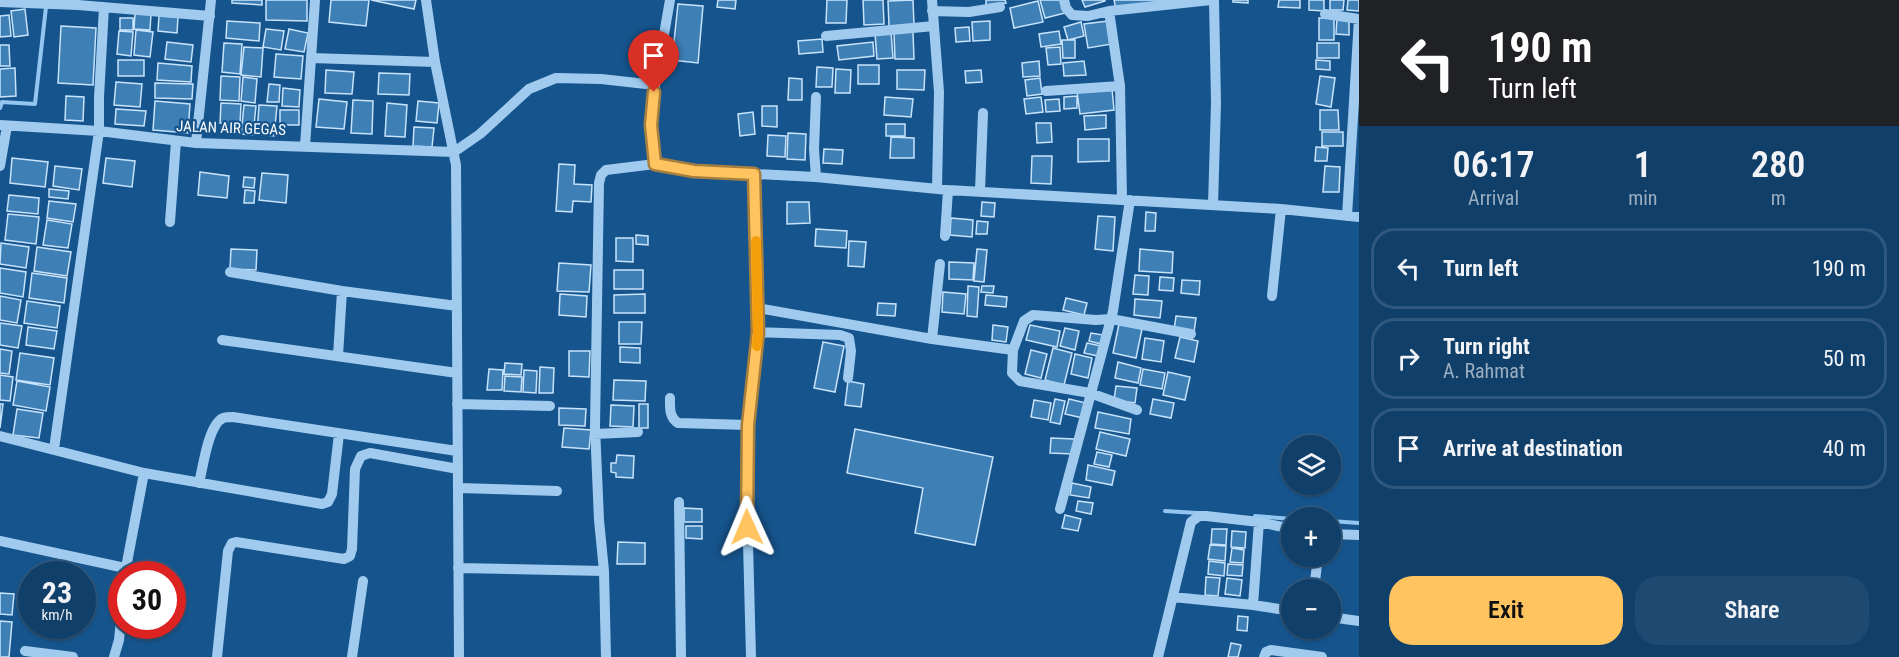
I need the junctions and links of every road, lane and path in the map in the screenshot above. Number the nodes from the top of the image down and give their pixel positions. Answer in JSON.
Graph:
{"nodes":[{"id":1,"x":211,"y":0,"type":"edge"},
{"id":2,"x":315,"y":0,"type":"edge"},
{"id":3,"x":426,"y":0,"type":"edge"},
{"id":4,"x":670,"y":0,"type":"edge"},
{"id":5,"x":1064,"y":0,"type":"edge"},
{"id":6,"x":1213,"y":0,"type":"edge"},
{"id":7,"x":0,"y":2,"type":"edge"},
{"id":8,"x":74,"y":3,"type":"edge"},
{"id":9,"x":932,"y":6,"type":"edge"},
{"id":10,"x":104,"y":7,"type":"junction"},
{"id":11,"x":1000,"y":7,"type":"dead end"},
{"id":12,"x":1109,"y":11,"type":"junction"},
{"id":13,"x":1325,"y":14,"type":"dead end"},
{"id":14,"x":210,"y":16,"type":"junction"},
{"id":15,"x":1359,"y":19,"type":"edge"},
{"id":16,"x":933,"y":26,"type":"junction"},
{"id":17,"x":826,"y":36,"type":"dead end"},
{"id":18,"x":311,"y":58,"type":"junction"},
{"id":19,"x":435,"y":62,"type":"junction"},
{"id":20,"x":655,"y":85,"type":"junction"},
{"id":21,"x":1120,"y":86,"type":"junction"},
{"id":22,"x":1046,"y":91,"type":"dead end"},
{"id":23,"x":816,"y":97,"type":"dead end"},
{"id":24,"x":983,"y":113,"type":"dead end"},
{"id":25,"x":3,"y":125,"type":"edge"},
{"id":26,"x":99,"y":131,"type":"junction"},
{"id":27,"x":177,"y":141,"type":"junction"},
{"id":28,"x":196,"y":143,"type":"junction"},
{"id":29,"x":305,"y":146,"type":"junction"},
{"id":30,"x":454,"y":152,"type":"junction"},
{"id":31,"x":655,"y":164,"type":"junction"},
{"id":32,"x":0,"y":166,"type":"edge"},
{"id":33,"x":754,"y":174,"type":"junction"},
{"id":34,"x":816,"y":177,"type":"junction"},
{"id":35,"x":943,"y":189,"type":"junction"},
{"id":36,"x":980,"y":191,"type":"junction"},
{"id":37,"x":1126,"y":200,"type":"junction"},
{"id":38,"x":1213,"y":205,"type":"junction"},
{"id":39,"x":1281,"y":210,"type":"junction"},
{"id":40,"x":1347,"y":216,"type":"junction"},
{"id":41,"x":1359,"y":217,"type":"edge"},
{"id":42,"x":170,"y":222,"type":"dead end"},
{"id":43,"x":945,"y":236,"type":"dead end"},
{"id":44,"x":940,"y":264,"type":"dead end"},
{"id":45,"x":230,"y":272,"type":"dead end"},
{"id":46,"x":342,"y":291,"type":"junction"},
{"id":47,"x":1272,"y":297,"type":"dead end"},
{"id":48,"x":457,"y":306,"type":"junction"},
{"id":49,"x":758,"y":308,"type":"junction"},
{"id":50,"x":1111,"y":319,"type":"junction"},
{"id":51,"x":758,"y":332,"type":"junction"},
{"id":52,"x":1191,"y":334,"type":"dead end"},
{"id":53,"x":932,"y":339,"type":"junction"},
{"id":54,"x":222,"y":340,"type":"dead end"},
{"id":55,"x":1013,"y":350,"type":"junction"},
{"id":56,"x":338,"y":356,"type":"junction"},
{"id":57,"x":457,"y":373,"type":"junction"},
{"id":58,"x":848,"y":378,"type":"dead end"},
{"id":59,"x":1090,"y":393,"type":"junction"},
{"id":60,"x":670,"y":398,"type":"dead end"},
{"id":61,"x":457,"y":404,"type":"junction"},
{"id":62,"x":550,"y":406,"type":"dead end"},
{"id":63,"x":1137,"y":410,"type":"dead end"},
{"id":64,"x":748,"y":425,"type":"junction"},
{"id":65,"x":638,"y":432,"type":"dead end"},
{"id":66,"x":339,"y":434,"type":"junction"},
{"id":67,"x":595,"y":434,"type":"junction"},
{"id":68,"x":0,"y":436,"type":"edge"},
{"id":69,"x":54,"y":449,"type":"junction"},
{"id":70,"x":457,"y":451,"type":"junction"},
{"id":71,"x":459,"y":469,"type":"junction"},
{"id":72,"x":144,"y":473,"type":"junction"},
{"id":73,"x":199,"y":483,"type":"junction"},
{"id":74,"x":459,"y":488,"type":"junction"},
{"id":75,"x":557,"y":491,"type":"dead end"},
{"id":76,"x":679,"y":502,"type":"dead end"},
{"id":77,"x":1060,"y":509,"type":"dead end"},
{"id":78,"x":1259,"y":522,"type":"junction"},
{"id":79,"x":1281,"y":527,"type":"edge"},
{"id":80,"x":1341,"y":534,"type":"edge"},
{"id":81,"x":1359,"y":535,"type":"edge"},
{"id":82,"x":0,"y":542,"type":"edge"},
{"id":83,"x":127,"y":561,"type":"edge"},
{"id":84,"x":108,"y":567,"type":"edge"},
{"id":85,"x":458,"y":568,"type":"junction"},
{"id":86,"x":604,"y":571,"type":"junction"},
{"id":87,"x":363,"y":581,"type":"dead end"},
{"id":88,"x":1173,"y":597,"type":"junction"},
{"id":89,"x":1253,"y":605,"type":"junction"},
{"id":90,"x":1281,"y":609,"type":"edge"},
{"id":91,"x":1341,"y":619,"type":"edge"},
{"id":92,"x":1359,"y":621,"type":"edge"},
{"id":93,"x":119,"y":639,"type":"edge"},
{"id":94,"x":25,"y":651,"type":"dead end"},
{"id":95,"x":73,"y":657,"type":"edge"},
{"id":96,"x":114,"y":657,"type":"edge"},
{"id":97,"x":217,"y":657,"type":"edge"},
{"id":98,"x":352,"y":657,"type":"edge"},
{"id":99,"x":459,"y":657,"type":"edge"},
{"id":100,"x":606,"y":657,"type":"edge"},
{"id":101,"x":681,"y":657,"type":"edge"},
{"id":102,"x":751,"y":657,"type":"edge"},
{"id":103,"x":1158,"y":657,"type":"edge"},
{"id":104,"x":1264,"y":657,"type":"edge"},
{"id":105,"x":1322,"y":657,"type":"edge"}],
"edges":[{"from":1,"to":14,"type":"street"},
{"from":2,"to":18,"type":"street"},
{"from":3,"to":19,"type":"street"},
{"from":4,"to":20,"type":"street"},
{"from":5,"to":12,"type":"street"},
{"from":6,"to":12,"type":"street"},
{"from":6,"to":38,"type":"street"},
{"from":7,"to":8,"type":"street"},
{"from":8,"to":10,"type":"street"},
{"from":9,"to":11,"type":"street"},
{"from":9,"to":16,"type":"street"},
{"from":10,"to":14,"type":"street"},
{"from":10,"to":26,"type":"street"},
{"from":12,"to":21,"type":"street"},
{"from":13,"to":15,"type":"street"},
{"from":14,"to":28,"type":"street"},
{"from":15,"to":40,"type":"street"},
{"from":16,"to":17,"type":"street"},
{"from":16,"to":35,"type":"street"},
{"from":18,"to":19,"type":"street"},
{"from":18,"to":29,"type":"street"},
{"from":19,"to":30,"type":"street"},
{"from":20,"to":30,"type":"street"},
{"from":20,"to":31,"type":"street"},
{"from":21,"to":22,"type":"street"},
{"from":21,"to":37,"type":"street"},
{"from":23,"to":34,"type":"street"},
{"from":24,"to":36,"type":"street"},
{"from":25,"to":26,"type":"street","name":"JALAN AIR GEGAS"},
{"from":25,"to":32,"type":"street"},
{"from":26,"to":27,"type":"street","name":"JALAN AIR GEGAS"},
{"from":26,"to":69,"type":"street"},
{"from":27,"to":28,"type":"street","name":"JALAN AIR GEGAS"},
{"from":27,"to":42,"type":"street"},
{"from":28,"to":29,"type":"street","name":"JALAN AIR GEGAS"},
{"from":29,"to":30,"type":"street","name":"JALAN AIR GEGAS"},
{"from":30,"to":48,"type":"street"},
{"from":31,"to":33,"type":"street"},
{"from":31,"to":67,"type":"street"},
{"from":33,"to":34,"type":"street"},
{"from":33,"to":49,"type":"street"},
{"from":34,"to":35,"type":"street"},
{"from":35,"to":36,"type":"street"},
{"from":35,"to":43,"type":"street"},
{"from":36,"to":37,"type":"street"},
{"from":37,"to":38,"type":"street"},
{"from":37,"to":50,"type":"street"},
{"from":38,"to":39,"type":"street"},
{"from":39,"to":40,"type":"street"},
{"from":39,"to":47,"type":"street"},
{"from":40,"to":41,"type":"street"},
{"from":44,"to":53,"type":"street"},
{"from":45,"to":46,"type":"street"},
{"from":46,"to":48,"type":"street"},
{"from":46,"to":56,"type":"street"},
{"from":48,"to":57,"type":"street"},
{"from":49,"to":51,"type":"street"},
{"from":49,"to":53,"type":"street"},
{"from":50,"to":52,"type":"street"},
{"from":50,"to":55,"type":"street"},
{"from":50,"to":59,"type":"street"},
{"from":51,"to":58,"type":"street"},
{"from":51,"to":64,"type":"street"},
{"from":53,"to":55,"type":"street"},
{"from":54,"to":56,"type":"street"},
{"from":55,"to":59,"type":"street"},
{"from":56,"to":57,"type":"street"},
{"from":57,"to":61,"type":"street"},
{"from":59,"to":63,"type":"street"},
{"from":59,"to":77,"type":"street"},
{"from":60,"to":64,"type":"street"},
{"from":61,"to":62,"type":"street"},
{"from":61,"to":70,"type":"street"},
{"from":64,"to":102,"type":"street"},
{"from":65,"to":67,"type":"street"},
{"from":66,"to":70,"type":"street"},
{"from":66,"to":73,"type":"street"},
{"from":66,"to":73,"type":"street"},
{"from":67,"to":86,"type":"street"},
{"from":68,"to":69,"type":"street"},
{"from":69,"to":72,"type":"street"},
{"from":70,"to":71,"type":"street"},
{"from":71,"to":74,"type":"street"},
{"from":71,"to":97,"type":"street"},
{"from":72,"to":73,"type":"street"},
{"from":72,"to":83,"type":"street"},
{"from":74,"to":75,"type":"street"},
{"from":74,"to":85,"type":"street"},
{"from":76,"to":101,"type":"street"},
{"from":78,"to":79,"type":"street"},
{"from":78,"to":88,"type":"street"},
{"from":78,"to":89,"type":"street"},
{"from":80,"to":81,"type":"street"},
{"from":82,"to":84,"type":"street"},
{"from":85,"to":86,"type":"street"},
{"from":85,"to":99,"type":"street"},
{"from":86,"to":100,"type":"street"},
{"from":87,"to":98,"type":"street"},
{"from":88,"to":89,"type":"street"},
{"from":88,"to":103,"type":"street"},
{"from":89,"to":90,"type":"street"},
{"from":91,"to":92,"type":"street"},
{"from":93,"to":96,"type":"street"},
{"from":94,"to":95,"type":"street"},
{"from":104,"to":105,"type":"street"}]}
